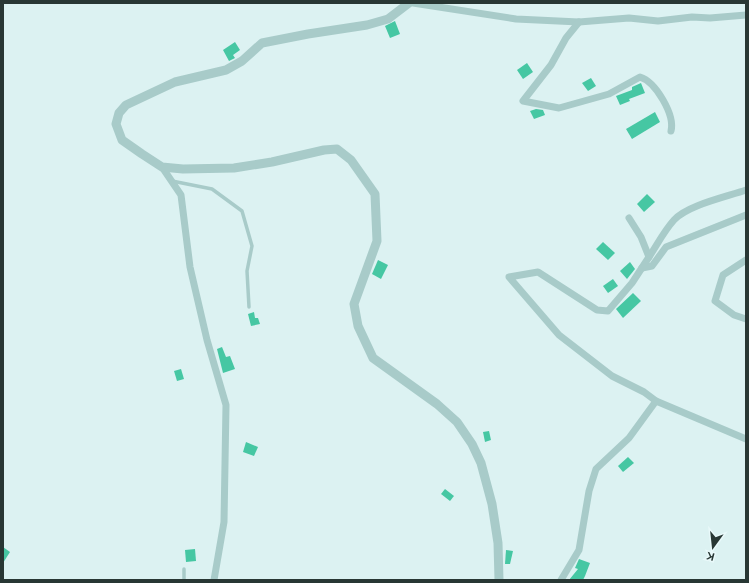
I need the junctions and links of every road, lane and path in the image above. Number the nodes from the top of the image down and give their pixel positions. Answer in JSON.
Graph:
{"nodes":[{"id":1,"x":409,"y":3,"type":"edge"},
{"id":2,"x":413,"y":3,"type":"edge"},
{"id":3,"x":746,"y":15,"type":"edge"},
{"id":4,"x":579,"y":22,"type":"junction"},
{"id":5,"x":672,"y":131,"type":"dead end"},
{"id":6,"x":162,"y":167,"type":"junction"},
{"id":7,"x":171,"y":181,"type":"junction"},
{"id":8,"x":746,"y":190,"type":"edge"},
{"id":9,"x":746,"y":215,"type":"edge"},
{"id":10,"x":629,"y":218,"type":"dead end"},
{"id":11,"x":649,"y":257,"type":"junction"},
{"id":12,"x":746,"y":260,"type":"edge"},
{"id":13,"x":642,"y":268,"type":"junction"},
{"id":14,"x":249,"y":308,"type":"dead end"},
{"id":15,"x":746,"y":319,"type":"edge"},
{"id":16,"x":656,"y":401,"type":"junction"},
{"id":17,"x":746,"y":439,"type":"edge"},
{"id":18,"x":184,"y":569,"type":"dead end"},
{"id":19,"x":184,"y":580,"type":"edge"},
{"id":20,"x":214,"y":580,"type":"edge"},
{"id":21,"x":498,"y":580,"type":"edge"},
{"id":22,"x":561,"y":580,"type":"edge"}],
"edges":[{"from":1,"to":6,"type":"street"},
{"from":2,"to":4,"type":"street"},
{"from":3,"to":4,"type":"street"},
{"from":4,"to":5,"type":"street"},
{"from":6,"to":7,"type":"street"},
{"from":6,"to":21,"type":"street"},
{"from":7,"to":14,"type":"lane"},
{"from":7,"to":20,"type":"street"},
{"from":8,"to":11,"type":"street"},
{"from":9,"to":13,"type":"street"},
{"from":10,"to":11,"type":"street"},
{"from":11,"to":13,"type":"street"},
{"from":12,"to":15,"type":"street"},
{"from":13,"to":16,"type":"street"},
{"from":16,"to":17,"type":"street"},
{"from":16,"to":22,"type":"street"},
{"from":18,"to":19,"type":"lane"}]}
